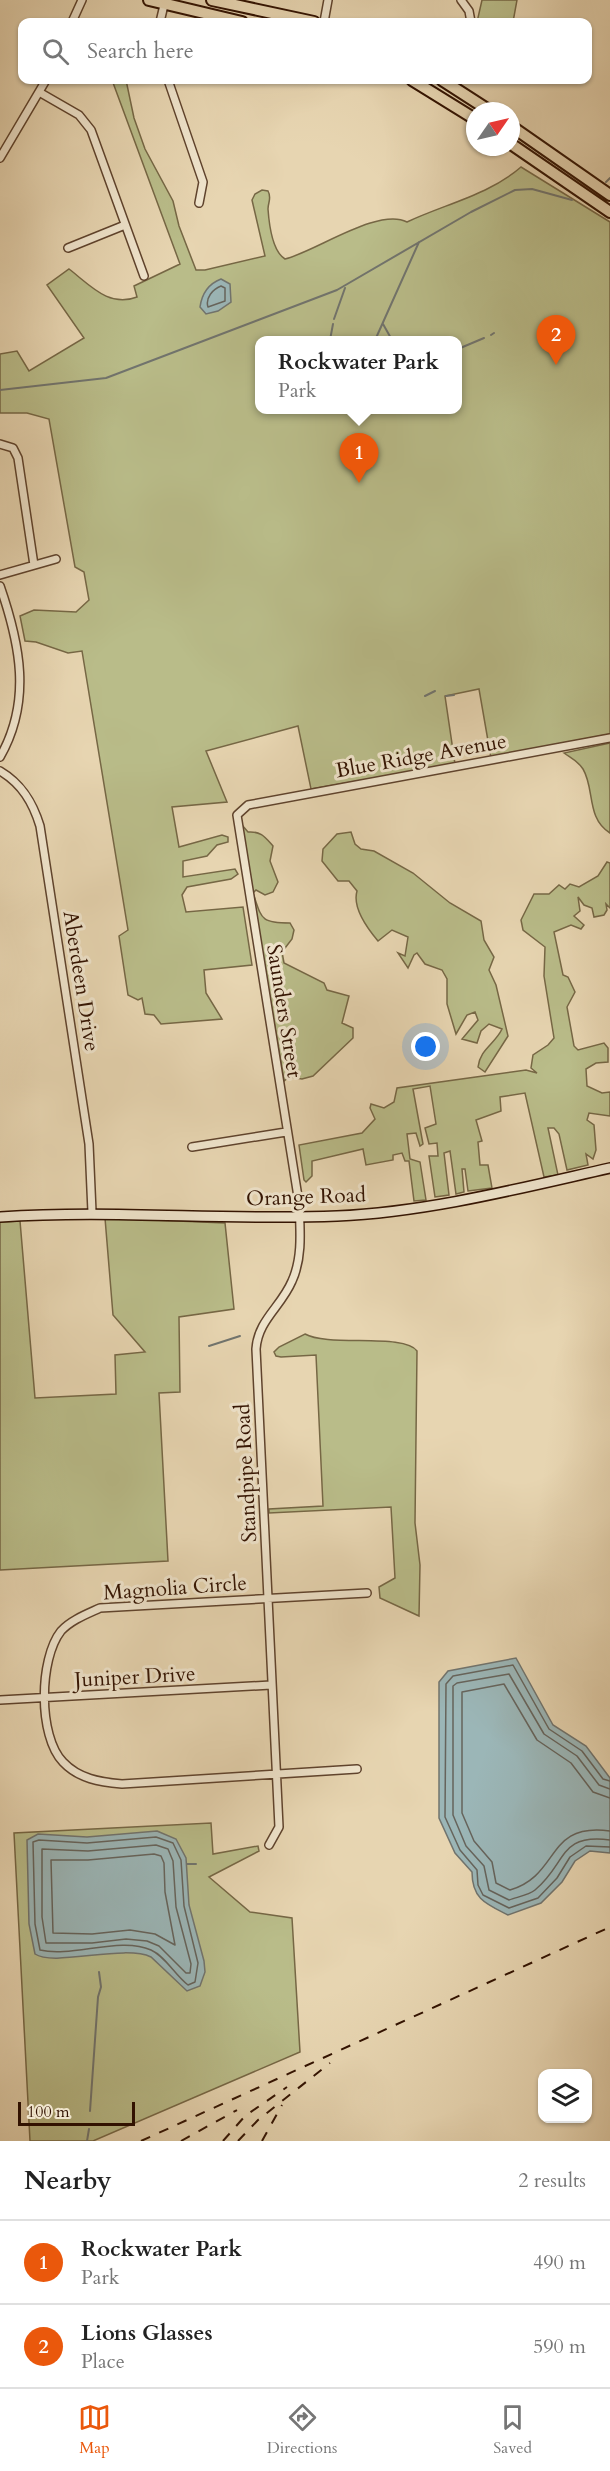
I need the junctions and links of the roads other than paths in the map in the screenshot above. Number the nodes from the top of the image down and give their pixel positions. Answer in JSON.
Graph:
{"nodes":[{"id":1,"x":82,"y":0,"type":"edge"},
{"id":2,"x":149,"y":0,"type":"edge"},
{"id":3,"x":213,"y":0,"type":"edge"},
{"id":4,"x":328,"y":0,"type":"edge"},
{"id":5,"x":461,"y":0,"type":"edge"},
{"id":6,"x":164,"y":5,"type":"junction"},
{"id":7,"x":74,"y":18,"type":"edge"},
{"id":8,"x":161,"y":18,"type":"edge"},
{"id":9,"x":224,"y":18,"type":"edge"},
{"id":10,"x":296,"y":18,"type":"edge"},
{"id":11,"x":325,"y":18,"type":"edge"},
{"id":12,"x":470,"y":18,"type":"edge"},
{"id":13,"x":44,"y":84,"type":"edge"},
{"id":14,"x":169,"y":84,"type":"edge"},
{"id":15,"x":418,"y":84,"type":"edge"},
{"id":16,"x":452,"y":84,"type":"edge"},
{"id":17,"x":39,"y":92,"type":"junction"},
{"id":18,"x":477,"y":102,"type":"edge"},
{"id":19,"x":466,"y":113,"type":"edge"},
{"id":20,"x":520,"y":132,"type":"edge"},
{"id":21,"x":520,"y":150,"type":"edge"},
{"id":22,"x":0,"y":158,"type":"edge"},
{"id":23,"x":610,"y":195,"type":"edge"},
{"id":24,"x":199,"y":203,"type":"dead end"},
{"id":25,"x":610,"y":212,"type":"edge"},
{"id":26,"x":125,"y":225,"type":"junction"},
{"id":27,"x":68,"y":248,"type":"dead end"},
{"id":28,"x":144,"y":276,"type":"dead end"},
{"id":29,"x":0,"y":444,"type":"edge"},
{"id":30,"x":56,"y":559,"type":"dead end"},
{"id":31,"x":34,"y":565,"type":"junction"},
{"id":32,"x":0,"y":576,"type":"edge"},
{"id":33,"x":0,"y":586,"type":"edge"},
{"id":34,"x":4,"y":610,"type":"edge"},
{"id":35,"x":610,"y":738,"type":"edge"},
{"id":36,"x":0,"y":757,"type":"edge"},
{"id":37,"x":0,"y":771,"type":"edge"},
{"id":38,"x":239,"y":810,"type":"joint"},
{"id":39,"x":286,"y":1132,"type":"junction"},
{"id":40,"x":192,"y":1147,"type":"dead end"},
{"id":41,"x":610,"y":1168,"type":"edge"},
{"id":42,"x":92,"y":1212,"type":"junction"},
{"id":43,"x":0,"y":1217,"type":"edge"},
{"id":44,"x":300,"y":1217,"type":"junction"},
{"id":45,"x":367,"y":1593,"type":"dead end"},
{"id":46,"x":269,"y":1598,"type":"junction"},
{"id":47,"x":271,"y":1685,"type":"junction"},
{"id":48,"x":46,"y":1699,"type":"junction"},
{"id":49,"x":0,"y":1700,"type":"edge"},
{"id":50,"x":357,"y":1769,"type":"dead end"},
{"id":51,"x":276,"y":1774,"type":"junction"},
{"id":52,"x":269,"y":1845,"type":"dead end"}],
"edges":[{"from":1,"to":7,"type":"street"},
{"from":2,"to":6,"type":"main road"},
{"from":3,"to":10,"type":"main road"},
{"from":4,"to":11,"type":"street"},
{"from":5,"to":12,"type":"street"},
{"from":6,"to":8,"type":"street"},
{"from":6,"to":9,"type":"main road"},
{"from":13,"to":17,"type":"street"},
{"from":14,"to":24,"type":"street"},
{"from":15,"to":19,"type":"main road"},
{"from":16,"to":18,"type":"main road"},
{"from":17,"to":22,"type":"street"},
{"from":17,"to":26,"type":"street"},
{"from":20,"to":23,"type":"main road"},
{"from":21,"to":25,"type":"main road"},
{"from":26,"to":27,"type":"street"},
{"from":26,"to":28,"type":"street"},
{"from":29,"to":31,"type":"street"},
{"from":30,"to":31,"type":"street"},
{"from":31,"to":32,"type":"street"},
{"from":33,"to":34,"type":"street"},
{"from":34,"to":36,"type":"street"},
{"from":35,"to":38,"type":"street","name":"Blue Ridge Avenue"},
{"from":37,"to":42,"type":"street","name":"Aberdeen Drive"},
{"from":38,"to":39,"type":"street","name":"Saunders Street"},
{"from":39,"to":40,"type":"street"},
{"from":39,"to":44,"type":"street","name":"Saunders Street"},
{"from":41,"to":44,"type":"main road","name":"Orange Road"},
{"from":42,"to":43,"type":"main road","name":"Orange Road"},
{"from":42,"to":44,"type":"main road","name":"Orange Road"},
{"from":44,"to":46,"type":"street","name":"Standpipe Road"},
{"from":45,"to":46,"type":"street","name":"Magnolia Circle"},
{"from":46,"to":47,"type":"street","name":"Standpipe Road"},
{"from":46,"to":48,"type":"street","name":"Magnolia Circle"},
{"from":47,"to":48,"type":"street","name":"Juniper Drive"},
{"from":47,"to":51,"type":"street","name":"Standpipe Road"},
{"from":48,"to":49,"type":"street","name":"Juniper Drive"},
{"from":48,"to":51,"type":"street","name":"Magnolia Circle"},
{"from":50,"to":51,"type":"street","name":"Magnolia Circle"},
{"from":51,"to":52,"type":"street","name":"Standpipe Road"}]}
